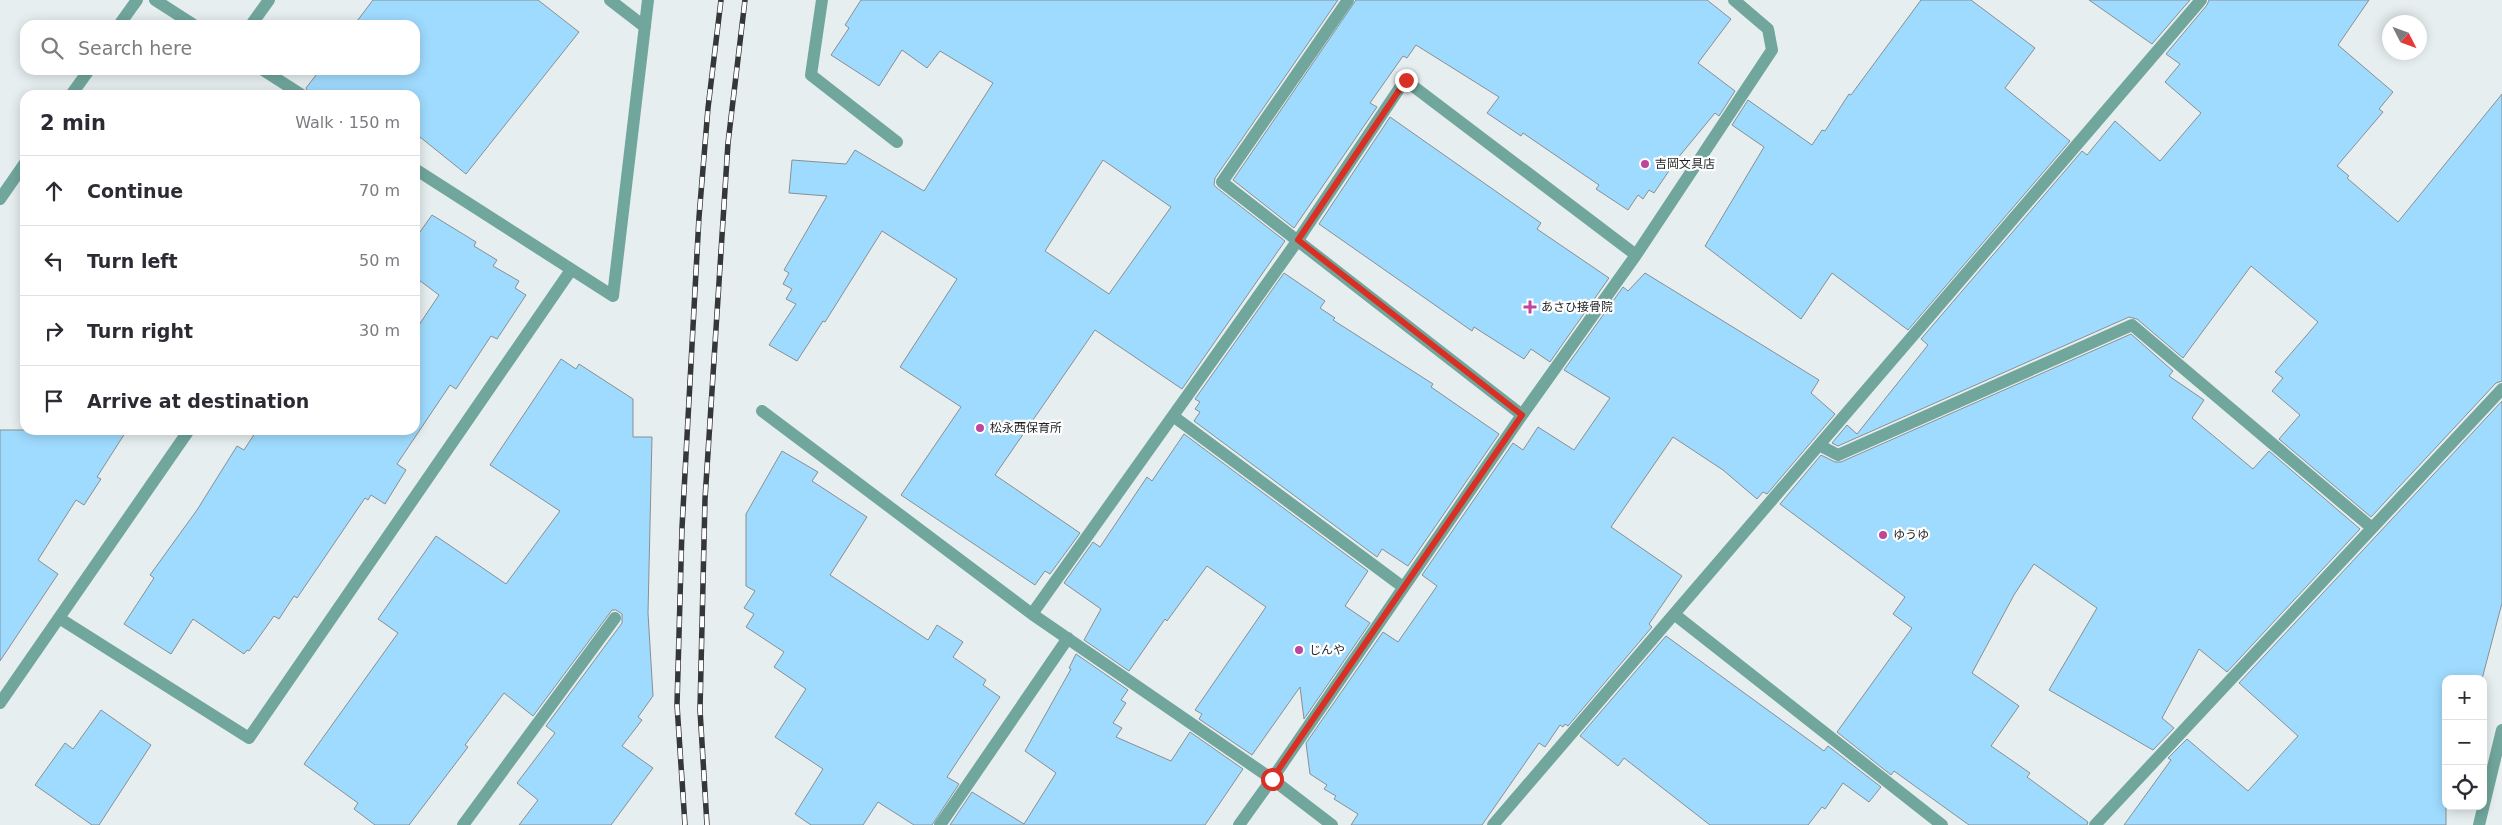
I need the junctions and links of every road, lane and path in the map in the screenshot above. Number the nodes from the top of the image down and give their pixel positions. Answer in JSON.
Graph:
{"nodes":[{"id":1,"x":137,"y":0,"type":"edge"},
{"id":2,"x":155,"y":0,"type":"edge"},
{"id":3,"x":269,"y":0,"type":"edge"},
{"id":4,"x":610,"y":0,"type":"edge"},
{"id":5,"x":648,"y":0,"type":"edge"},
{"id":6,"x":822,"y":0,"type":"edge"},
{"id":7,"x":1348,"y":0,"type":"edge"},
{"id":8,"x":1734,"y":0,"type":"edge"},
{"id":9,"x":2201,"y":0,"type":"edge"},
{"id":10,"x":123,"y":20,"type":"edge"},
{"id":11,"x":186,"y":20,"type":"edge"},
{"id":12,"x":255,"y":20,"type":"edge"},
{"id":13,"x":645,"y":27,"type":"junction"},
{"id":14,"x":86,"y":75,"type":"edge"},
{"id":15,"x":271,"y":75,"type":"edge"},
{"id":16,"x":75,"y":90,"type":"edge"},
{"id":17,"x":294,"y":90,"type":"edge"},
{"id":18,"x":897,"y":142,"type":"dead end"},
{"id":19,"x":20,"y":170,"type":"edge"},
{"id":20,"x":420,"y":171,"type":"edge"},
{"id":21,"x":0,"y":199,"type":"edge"},
{"id":22,"x":1298,"y":240,"type":"junction"},
{"id":23,"x":1636,"y":255,"type":"junction"},
{"id":24,"x":571,"y":270,"type":"junction"},
{"id":25,"x":2502,"y":389,"type":"edge"},
{"id":26,"x":762,"y":411,"type":"dead end"},
{"id":27,"x":1522,"y":415,"type":"junction"},
{"id":28,"x":1173,"y":416,"type":"junction"},
{"id":29,"x":186,"y":435,"type":"edge"},
{"id":30,"x":1819,"y":445,"type":"junction"},
{"id":31,"x":2372,"y":528,"type":"junction"},
{"id":32,"x":1402,"y":587,"type":"junction"},
{"id":33,"x":1032,"y":614,"type":"junction"},
{"id":34,"x":1674,"y":614,"type":"junction"},
{"id":35,"x":59,"y":618,"type":"junction"},
{"id":36,"x":616,"y":618,"type":"dead end"},
{"id":37,"x":1068,"y":638,"type":"junction"},
{"id":38,"x":0,"y":703,"type":"edge"},
{"id":39,"x":2502,"y":730,"type":"edge"},
{"id":40,"x":1272,"y":779,"type":"junction"},
{"id":41,"x":463,"y":825,"type":"edge"},
{"id":42,"x":940,"y":825,"type":"edge"},
{"id":43,"x":1240,"y":825,"type":"edge"},
{"id":44,"x":1332,"y":825,"type":"edge"},
{"id":45,"x":1493,"y":825,"type":"edge"},
{"id":46,"x":1942,"y":825,"type":"edge"},
{"id":47,"x":2095,"y":825,"type":"edge"},
{"id":48,"x":2479,"y":825,"type":"edge"}],
"edges":[{"from":1,"to":10,"type":"street"},
{"from":2,"to":11,"type":"street"},
{"from":3,"to":12,"type":"street"},
{"from":4,"to":13,"type":"street"},
{"from":5,"to":13,"type":"street"},
{"from":6,"to":18,"type":"street"},
{"from":7,"to":22,"type":"street"},
{"from":8,"to":23,"type":"street"},
{"from":9,"to":30,"type":"street"},
{"from":13,"to":24,"type":"street"},
{"from":14,"to":16,"type":"street"},
{"from":15,"to":17,"type":"street"},
{"from":19,"to":21,"type":"street"},
{"from":20,"to":24,"type":"street"},
{"from":22,"to":23,"type":"street"},
{"from":22,"to":27,"type":"street"},
{"from":22,"to":28,"type":"street"},
{"from":23,"to":27,"type":"street"},
{"from":24,"to":35,"type":"street"},
{"from":25,"to":31,"type":"street"},
{"from":26,"to":33,"type":"street"},
{"from":27,"to":32,"type":"street"},
{"from":28,"to":32,"type":"street"},
{"from":28,"to":33,"type":"street"},
{"from":29,"to":35,"type":"street"},
{"from":30,"to":31,"type":"street"},
{"from":30,"to":34,"type":"street"},
{"from":31,"to":47,"type":"street"},
{"from":32,"to":40,"type":"street"},
{"from":33,"to":37,"type":"street"},
{"from":34,"to":45,"type":"street"},
{"from":34,"to":46,"type":"street"},
{"from":35,"to":38,"type":"street"},
{"from":36,"to":41,"type":"street"},
{"from":37,"to":40,"type":"street"},
{"from":37,"to":42,"type":"street"},
{"from":39,"to":48,"type":"street"},
{"from":40,"to":43,"type":"street"},
{"from":40,"to":44,"type":"street"}]}
